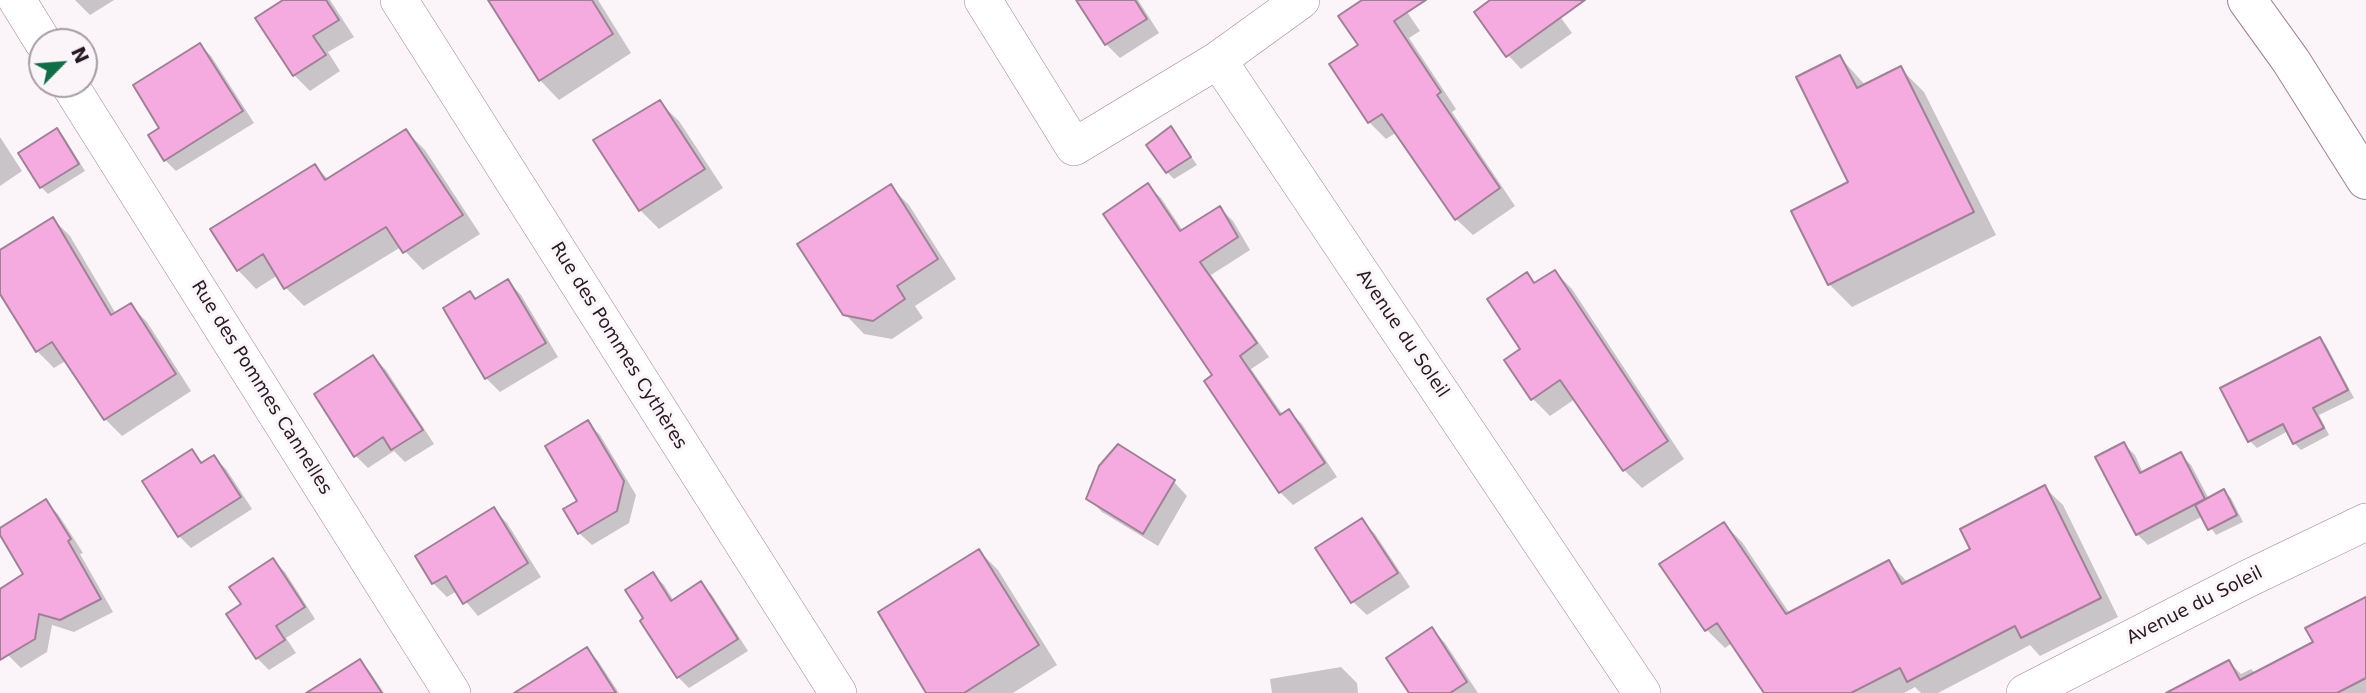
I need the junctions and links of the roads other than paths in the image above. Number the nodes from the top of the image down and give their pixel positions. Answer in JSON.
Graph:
{"nodes":[{"id":1,"x":17,"y":0,"type":"edge"},
{"id":2,"x":398,"y":0,"type":"edge"},
{"id":3,"x":984,"y":0,"type":"edge"},
{"id":4,"x":1301,"y":0,"type":"edge"},
{"id":5,"x":2247,"y":0,"type":"edge"},
{"id":6,"x":34,"y":28,"type":"edge"},
{"id":7,"x":1218,"y":60,"type":"junction"},
{"id":8,"x":78,"y":98,"type":"edge"},
{"id":9,"x":2366,"y":180,"type":"edge"},
{"id":10,"x":2366,"y":522,"type":"edge"},
{"id":11,"x":452,"y":693,"type":"edge"},
{"id":12,"x":838,"y":693,"type":"edge"},
{"id":13,"x":1642,"y":693,"type":"edge"},
{"id":14,"x":2025,"y":693,"type":"edge"}],
"edges":[{"from":1,"to":6,"type":"street"},
{"from":2,"to":12,"type":"street","name":"Rue des Pommes Cythères"},
{"from":3,"to":7,"type":"street"},
{"from":4,"to":7,"type":"street"},
{"from":5,"to":9,"type":"street"},
{"from":7,"to":13,"type":"street","name":"Avenue du Soleil"},
{"from":8,"to":11,"type":"street","name":"Rue des Pommes Cannelles"},
{"from":10,"to":14,"type":"street","name":"Avenue du Soleil"}]}
